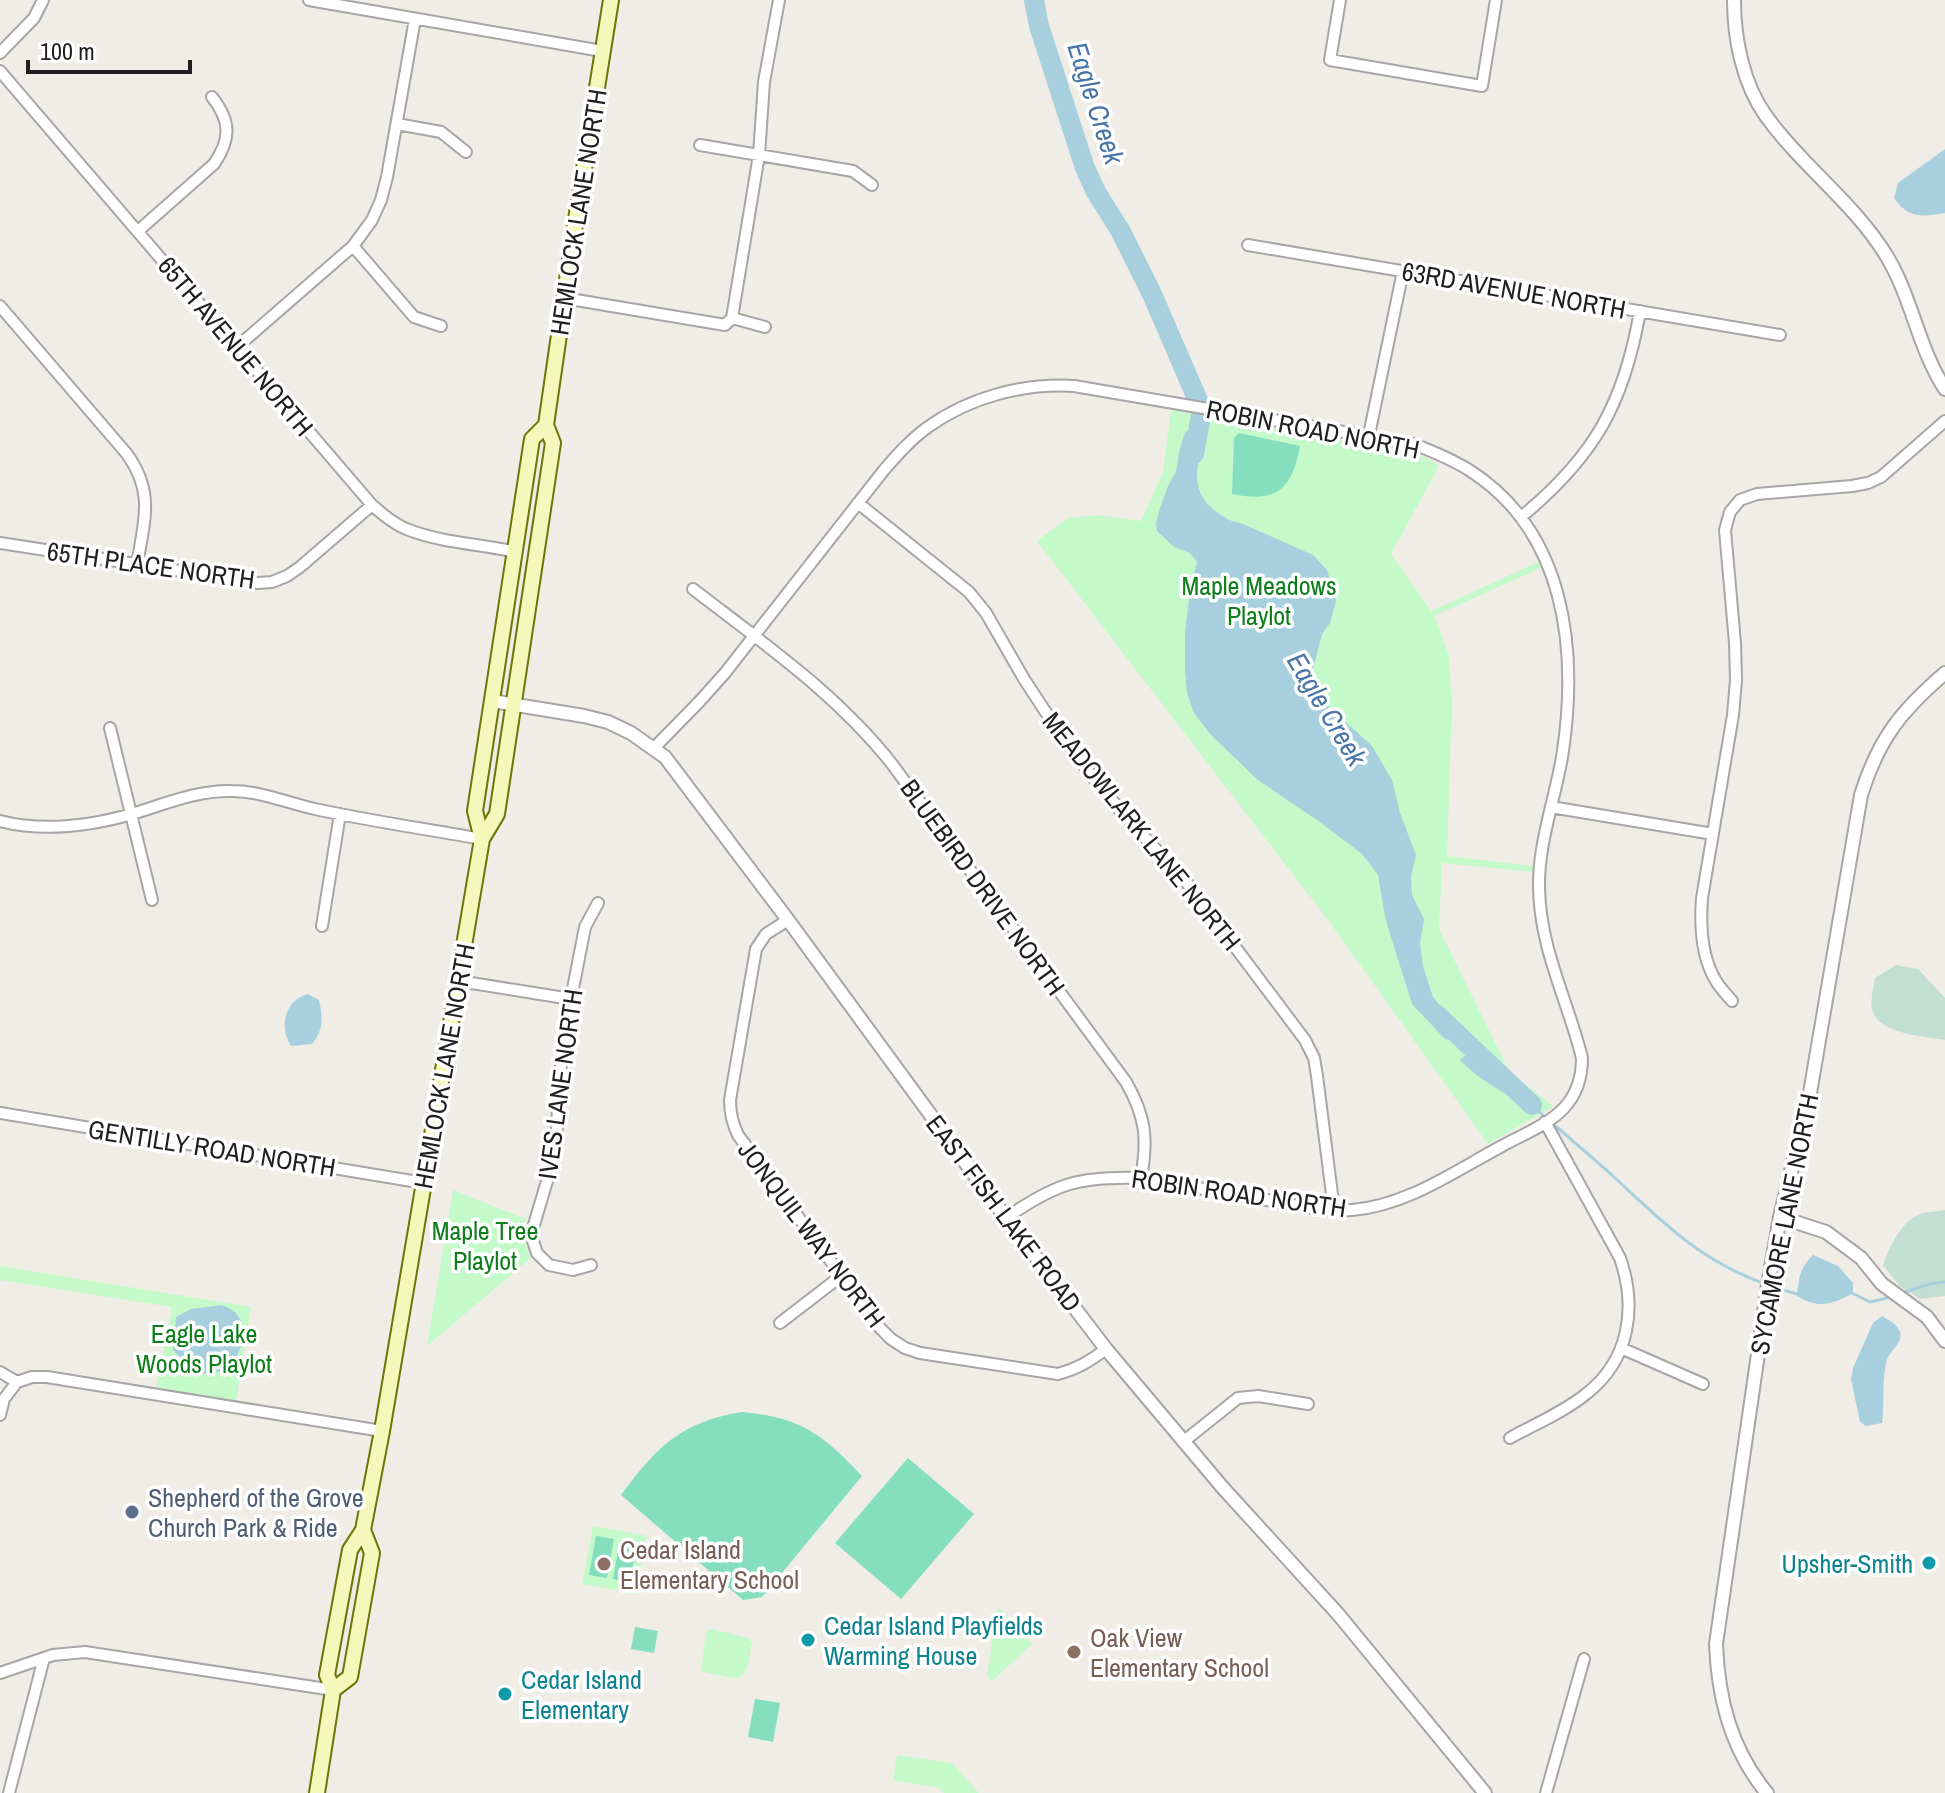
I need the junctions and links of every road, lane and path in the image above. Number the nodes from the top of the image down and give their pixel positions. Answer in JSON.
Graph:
{"nodes":[{"id":1,"x":43,"y":0,"type":"edge"},
{"id":2,"x":309,"y":0,"type":"edge"},
{"id":3,"x":611,"y":0,"type":"edge"},
{"id":4,"x":779,"y":0,"type":"edge"},
{"id":5,"x":1340,"y":0,"type":"edge"},
{"id":6,"x":1496,"y":0,"type":"edge"},
{"id":7,"x":1734,"y":0,"type":"edge"},
{"id":8,"x":415,"y":19,"type":"junction"},
{"id":9,"x":602,"y":51,"type":"junction"},
{"id":10,"x":0,"y":53,"type":"edge"},
{"id":11,"x":0,"y":71,"type":"edge"},
{"id":12,"x":212,"y":97,"type":"dead end"},
{"id":13,"x":397,"y":124,"type":"junction"},
{"id":14,"x":700,"y":145,"type":"dead end"},
{"id":15,"x":466,"y":152,"type":"dead end"},
{"id":16,"x":759,"y":155,"type":"junction"},
{"id":17,"x":872,"y":185,"type":"dead end"},
{"id":18,"x":138,"y":231,"type":"junction"},
{"id":19,"x":1248,"y":245,"type":"dead end"},
{"id":20,"x":353,"y":246,"type":"junction"},
{"id":21,"x":1403,"y":271,"type":"junction"},
{"id":22,"x":564,"y":298,"type":"junction"},
{"id":23,"x":0,"y":306,"type":"edge"},
{"id":24,"x":1640,"y":311,"type":"junction"},
{"id":25,"x":732,"y":318,"type":"junction"},
{"id":26,"x":441,"y":326,"type":"dead end"},
{"id":27,"x":765,"y":327,"type":"dead end"},
{"id":28,"x":1780,"y":335,"type":"dead end"},
{"id":29,"x":237,"y":347,"type":"junction"},
{"id":30,"x":1945,"y":389,"type":"edge"},
{"id":31,"x":1945,"y":421,"type":"edge"},
{"id":32,"x":546,"y":425,"type":"junction"},
{"id":33,"x":1369,"y":435,"type":"junction"},
{"id":34,"x":858,"y":503,"type":"junction"},
{"id":35,"x":372,"y":505,"type":"junction"},
{"id":36,"x":1521,"y":517,"type":"junction"},
{"id":37,"x":0,"y":543,"type":"edge"},
{"id":38,"x":516,"y":552,"type":"junction"},
{"id":39,"x":137,"y":565,"type":"junction"},
{"id":40,"x":693,"y":589,"type":"dead end"},
{"id":41,"x":754,"y":636,"type":"junction"},
{"id":42,"x":1945,"y":673,"type":"edge"},
{"id":43,"x":492,"y":701,"type":"junction"},
{"id":44,"x":514,"y":705,"type":"junction"},
{"id":45,"x":110,"y":728,"type":"dead end"},
{"id":46,"x":654,"y":748,"type":"junction"},
{"id":47,"x":1551,"y":807,"type":"junction"},
{"id":48,"x":131,"y":814,"type":"junction"},
{"id":49,"x":340,"y":814,"type":"junction"},
{"id":50,"x":0,"y":821,"type":"edge"},
{"id":51,"x":1713,"y":834,"type":"junction"},
{"id":52,"x":482,"y":839,"type":"junction"},
{"id":53,"x":152,"y":900,"type":"dead end"},
{"id":54,"x":598,"y":903,"type":"dead end"},
{"id":55,"x":788,"y":920,"type":"junction"},
{"id":56,"x":322,"y":926,"type":"dead end"},
{"id":57,"x":459,"y":981,"type":"junction"},
{"id":58,"x":571,"y":999,"type":"junction"},
{"id":59,"x":1732,"y":1001,"type":"dead end"},
{"id":60,"x":0,"y":1113,"type":"edge"},
{"id":61,"x":1545,"y":1122,"type":"junction"},
{"id":62,"x":1141,"y":1178,"type":"junction"},
{"id":63,"x":424,"y":1183,"type":"junction"},
{"id":64,"x":1334,"y":1210,"type":"junction"},
{"id":65,"x":1780,"y":1217,"type":"junction"},
{"id":66,"x":1006,"y":1218,"type":"junction"},
{"id":67,"x":591,"y":1265,"type":"dead end"},
{"id":68,"x":841,"y":1276,"type":"junction"},
{"id":69,"x":780,"y":1323,"type":"dead end"},
{"id":70,"x":1945,"y":1341,"type":"edge"},
{"id":71,"x":1621,"y":1348,"type":"junction"},
{"id":72,"x":1106,"y":1349,"type":"junction"},
{"id":73,"x":0,"y":1372,"type":"edge"},
{"id":74,"x":17,"y":1382,"type":"junction"},
{"id":75,"x":1703,"y":1384,"type":"dead end"},
{"id":76,"x":1308,"y":1404,"type":"dead end"},
{"id":77,"x":0,"y":1415,"type":"edge"},
{"id":78,"x":382,"y":1431,"type":"junction"},
{"id":79,"x":1510,"y":1438,"type":"dead end"},
{"id":80,"x":1183,"y":1442,"type":"junction"},
{"id":81,"x":363,"y":1530,"type":"junction"},
{"id":82,"x":44,"y":1658,"type":"junction"},
{"id":83,"x":1584,"y":1659,"type":"dead end"},
{"id":84,"x":0,"y":1673,"type":"edge"},
{"id":85,"x":333,"y":1690,"type":"junction"},
{"id":86,"x":9,"y":1793,"type":"edge"},
{"id":87,"x":317,"y":1793,"type":"edge"},
{"id":88,"x":1485,"y":1793,"type":"edge"},
{"id":89,"x":1546,"y":1793,"type":"edge"},
{"id":90,"x":1767,"y":1793,"type":"edge"}],
"edges":[{"from":1,"to":10,"type":"street"},
{"from":2,"to":8,"type":"street"},
{"from":3,"to":9,"type":"main road","name":"HEMLOCK LANE NORTH"},
{"from":4,"to":16,"type":"street"},
{"from":5,"to":6,"type":"street"},
{"from":7,"to":30,"type":"street"},
{"from":8,"to":9,"type":"street"},
{"from":8,"to":13,"type":"street"},
{"from":9,"to":22,"type":"main road","name":"HEMLOCK LANE NORTH"},
{"from":11,"to":18,"type":"street","name":"65TH AVENUE NORTH"},
{"from":12,"to":18,"type":"street"},
{"from":13,"to":15,"type":"street"},
{"from":13,"to":20,"type":"street"},
{"from":14,"to":16,"type":"street"},
{"from":16,"to":17,"type":"street"},
{"from":16,"to":25,"type":"street"},
{"from":18,"to":29,"type":"street","name":"65TH AVENUE NORTH"},
{"from":19,"to":21,"type":"street","name":"63RD AVENUE NORTH"},
{"from":20,"to":26,"type":"street"},
{"from":20,"to":29,"type":"street"},
{"from":21,"to":24,"type":"street","name":"63RD AVENUE NORTH"},
{"from":21,"to":33,"type":"street"},
{"from":22,"to":25,"type":"street"},
{"from":22,"to":32,"type":"main road","name":"HEMLOCK LANE NORTH"},
{"from":23,"to":39,"type":"street"},
{"from":24,"to":28,"type":"street","name":"63RD AVENUE NORTH"},
{"from":24,"to":36,"type":"street"},
{"from":25,"to":27,"type":"street"},
{"from":29,"to":35,"type":"street","name":"65TH AVENUE NORTH"},
{"from":31,"to":51,"type":"street"},
{"from":32,"to":38,"type":"main road","name":"HEMLOCK LANE NORTH"},
{"from":32,"to":44,"type":"main road","name":"HEMLOCK LANE NORTH"},
{"from":33,"to":34,"type":"street","name":"ROBIN ROAD NORTH"},
{"from":33,"to":36,"type":"street","name":"ROBIN ROAD NORTH"},
{"from":34,"to":41,"type":"street","name":"ROBIN ROAD NORTH"},
{"from":34,"to":64,"type":"street","name":"MEADOWLARK LANE NORTH"},
{"from":35,"to":38,"type":"street","name":"65TH AVENUE NORTH"},
{"from":35,"to":39,"type":"street","name":"65TH PLACE NORTH"},
{"from":36,"to":47,"type":"street","name":"ROBIN ROAD NORTH"},
{"from":37,"to":39,"type":"street","name":"65TH PLACE NORTH"},
{"from":38,"to":43,"type":"main road","name":"HEMLOCK LANE NORTH"},
{"from":40,"to":41,"type":"street","name":"BLUEBIRD DRIVE NORTH"},
{"from":41,"to":46,"type":"street","name":"ROBIN ROAD NORTH"},
{"from":41,"to":62,"type":"street","name":"BLUEBIRD DRIVE NORTH"},
{"from":42,"to":65,"type":"street","name":"SYCAMORE LANE NORTH"},
{"from":43,"to":44,"type":"street","name":"EAST FISH LAKE ROAD"},
{"from":43,"to":52,"type":"main road","name":"HEMLOCK LANE NORTH"},
{"from":44,"to":46,"type":"street","name":"EAST FISH LAKE ROAD"},
{"from":44,"to":52,"type":"main road","name":"HEMLOCK LANE NORTH"},
{"from":45,"to":48,"type":"street"},
{"from":46,"to":55,"type":"street","name":"EAST FISH LAKE ROAD"},
{"from":47,"to":51,"type":"street"},
{"from":47,"to":61,"type":"street","name":"ROBIN ROAD NORTH"},
{"from":48,"to":49,"type":"street"},
{"from":48,"to":50,"type":"street"},
{"from":48,"to":53,"type":"street"},
{"from":49,"to":52,"type":"street"},
{"from":49,"to":56,"type":"street"},
{"from":51,"to":59,"type":"street"},
{"from":52,"to":57,"type":"main road","name":"HEMLOCK LANE NORTH"},
{"from":54,"to":58,"type":"street","name":"IVES LANE NORTH"},
{"from":55,"to":66,"type":"street","name":"EAST FISH LAKE ROAD"},
{"from":55,"to":68,"type":"street","name":"JONQUIL WAY NORTH"},
{"from":57,"to":58,"type":"street"},
{"from":57,"to":63,"type":"main road","name":"HEMLOCK LANE NORTH"},
{"from":58,"to":67,"type":"street","name":"IVES LANE NORTH"},
{"from":60,"to":63,"type":"street","name":"GENTILLY ROAD NORTH"},
{"from":61,"to":64,"type":"street","name":"ROBIN ROAD NORTH"},
{"from":61,"to":71,"type":"street"},
{"from":62,"to":64,"type":"street","name":"ROBIN ROAD NORTH"},
{"from":62,"to":66,"type":"street","name":"ROBIN ROAD NORTH"},
{"from":63,"to":78,"type":"main road","name":"HEMLOCK LANE NORTH"},
{"from":65,"to":70,"type":"street"},
{"from":65,"to":90,"type":"street","name":"SYCAMORE LANE NORTH"},
{"from":66,"to":72,"type":"street","name":"EAST FISH LAKE ROAD"},
{"from":68,"to":69,"type":"street"},
{"from":68,"to":72,"type":"street","name":"JONQUIL WAY NORTH"},
{"from":71,"to":75,"type":"street"},
{"from":71,"to":79,"type":"street"},
{"from":72,"to":80,"type":"street","name":"EAST FISH LAKE ROAD"},
{"from":73,"to":74,"type":"street"},
{"from":74,"to":77,"type":"street"},
{"from":74,"to":78,"type":"street"},
{"from":76,"to":80,"type":"street"},
{"from":78,"to":81,"type":"main road","name":"HEMLOCK LANE NORTH"},
{"from":80,"to":88,"type":"street","name":"EAST FISH LAKE ROAD"},
{"from":81,"to":85,"type":"main road","name":"HEMLOCK LANE NORTH"},
{"from":81,"to":85,"type":"main road","name":"HEMLOCK LANE NORTH"},
{"from":82,"to":84,"type":"street"},
{"from":82,"to":85,"type":"street"},
{"from":82,"to":86,"type":"street"},
{"from":83,"to":89,"type":"street"},
{"from":85,"to":87,"type":"main road","name":"HEMLOCK LANE NORTH"}]}
